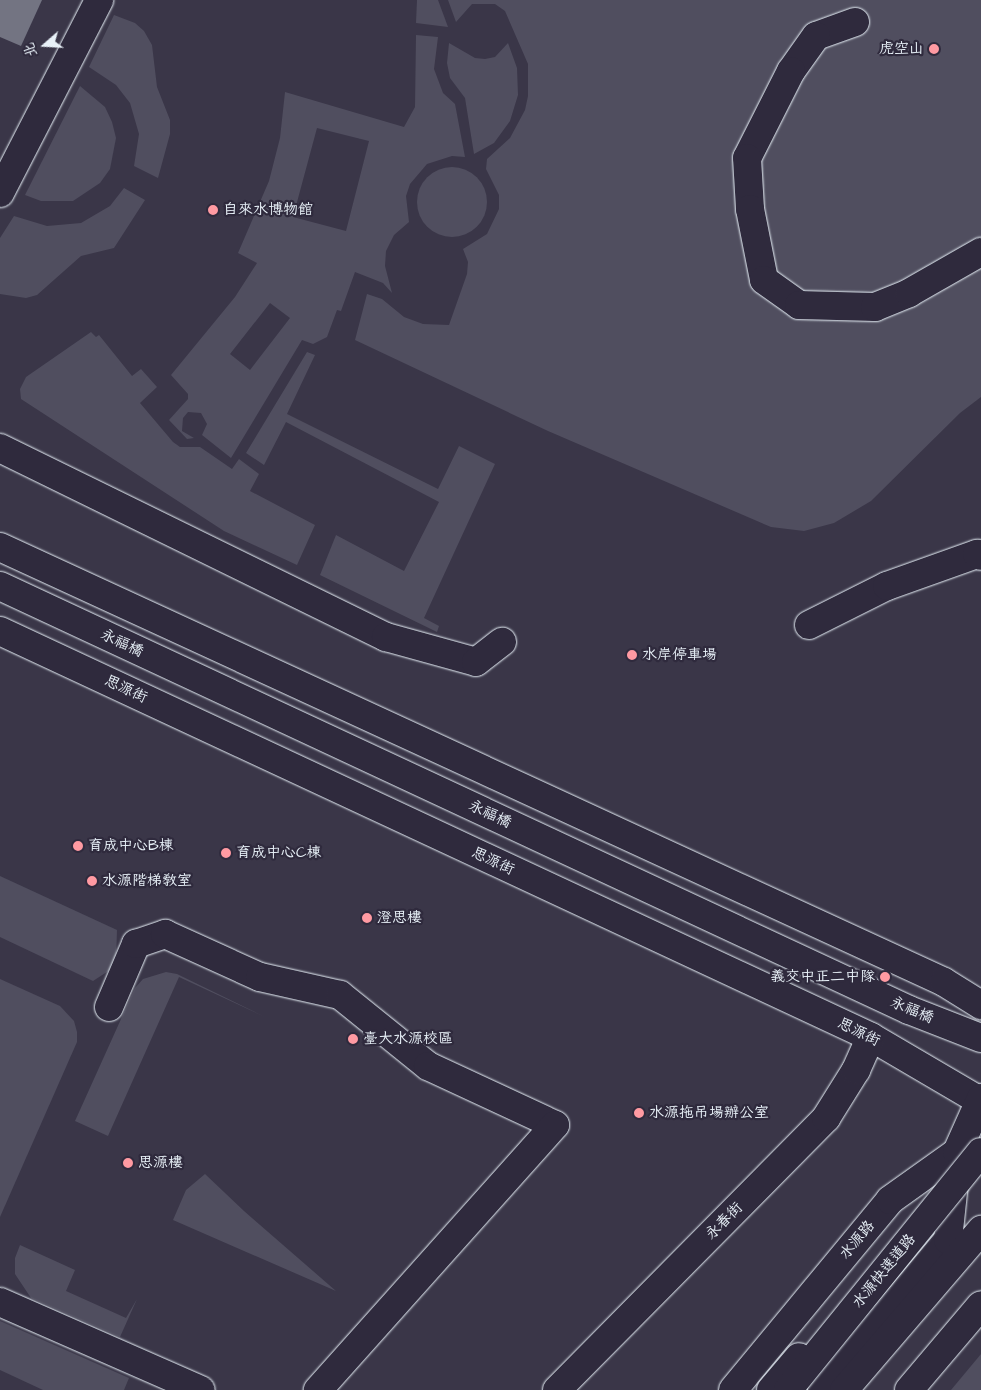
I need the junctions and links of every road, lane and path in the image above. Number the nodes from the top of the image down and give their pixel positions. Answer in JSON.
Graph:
{"nodes":[{"id":1,"x":99,"y":0,"type":"edge"},
{"id":2,"x":855,"y":22,"type":"dead end"},
{"id":3,"x":0,"y":193,"type":"edge"},
{"id":4,"x":981,"y":252,"type":"edge"},
{"id":5,"x":0,"y":448,"type":"edge"},
{"id":6,"x":0,"y":547,"type":"edge"},
{"id":7,"x":981,"y":556,"type":"edge"},
{"id":8,"x":0,"y":586,"type":"edge"},
{"id":9,"x":809,"y":625,"type":"dead end"},
{"id":10,"x":0,"y":631,"type":"edge"},
{"id":11,"x":502,"y":642,"type":"dead end"},
{"id":12,"x":981,"y":1005,"type":"edge"},
{"id":13,"x":109,"y":1007,"type":"dead end"},
{"id":14,"x":871,"y":1037,"type":"junction"},
{"id":15,"x":981,"y":1038,"type":"edge"},
{"id":16,"x":980,"y":1099,"type":"edge"},
{"id":17,"x":973,"y":1151,"type":"edge"},
{"id":18,"x":981,"y":1230,"type":"edge"},
{"id":19,"x":0,"y":1302,"type":"edge"},
{"id":20,"x":981,"y":1305,"type":"edge"},
{"id":21,"x":200,"y":1390,"type":"edge"},
{"id":22,"x":318,"y":1390,"type":"edge"},
{"id":23,"x":557,"y":1390,"type":"edge"},
{"id":24,"x":733,"y":1390,"type":"edge"},
{"id":25,"x":771,"y":1390,"type":"edge"},
{"id":26,"x":788,"y":1390,"type":"edge"},
{"id":27,"x":822,"y":1390,"type":"edge"},
{"id":28,"x":844,"y":1390,"type":"edge"},
{"id":29,"x":909,"y":1390,"type":"edge"}],
"edges":[{"from":1,"to":3,"type":"main road"},
{"from":2,"to":4,"type":"main road"},
{"from":5,"to":11,"type":"main road"},
{"from":6,"to":12,"type":"main road"},
{"from":7,"to":9,"type":"main road"},
{"from":8,"to":15,"type":"main road","name":"永福橋"},
{"from":10,"to":14,"type":"main road","name":"思源街"},
{"from":13,"to":22,"type":"main road"},
{"from":14,"to":16,"type":"main road","name":"思源街"},
{"from":14,"to":23,"type":"main road","name":"永春街"},
{"from":16,"to":17,"type":"main road"},
{"from":17,"to":24,"type":"main road","name":"水源路"},
{"from":17,"to":25,"type":"main road","bridge":true},
{"from":17,"to":26,"type":"main road","name":"水源快速道路","bridge":true},
{"from":17,"to":27,"type":"main road"},
{"from":18,"to":28,"type":"main road"},
{"from":19,"to":21,"type":"main road"},
{"from":20,"to":29,"type":"main road"}]}
